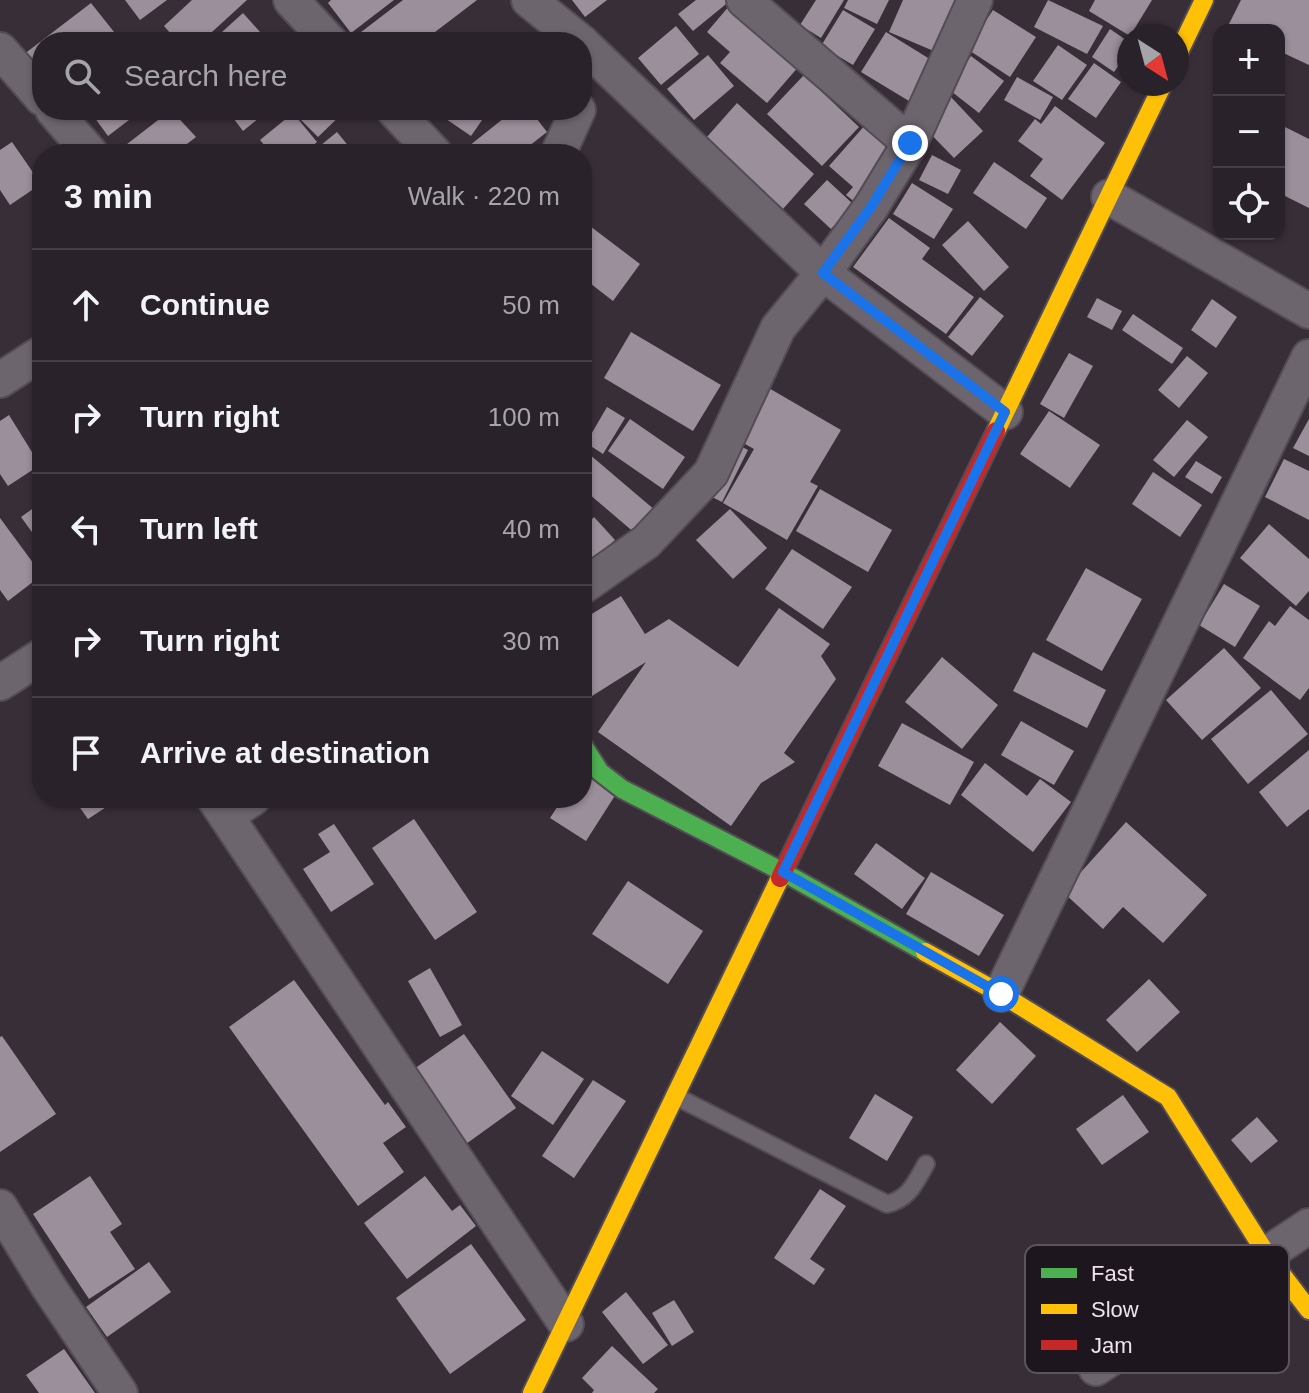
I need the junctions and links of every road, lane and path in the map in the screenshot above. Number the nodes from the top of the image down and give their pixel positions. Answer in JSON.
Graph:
{"nodes":[{"id":1,"x":291,"y":0,"type":"edge"},
{"id":2,"x":529,"y":0,"type":"edge"},
{"id":3,"x":744,"y":0,"type":"edge"},
{"id":4,"x":975,"y":0,"type":"edge"},
{"id":5,"x":1204,"y":0,"type":"edge"},
{"id":6,"x":1189,"y":31,"type":"edge"},
{"id":7,"x":321,"y":32,"type":"edge"},
{"id":8,"x":568,"y":32,"type":"edge"},
{"id":9,"x":592,"y":52,"type":"edge"},
{"id":10,"x":1157,"y":96,"type":"edge"},
{"id":11,"x":62,"y":120,"type":"edge"},
{"id":12,"x":403,"y":120,"type":"edge"},
{"id":13,"x":573,"y":120,"type":"edge"},
{"id":14,"x":910,"y":143,"type":"junction"},
{"id":15,"x":82,"y":144,"type":"edge"},
{"id":16,"x":426,"y":144,"type":"edge"},
{"id":17,"x":563,"y":144,"type":"edge"},
{"id":18,"x":1109,"y":197,"type":"junction"},
{"id":19,"x":823,"y":273,"type":"junction"},
{"id":20,"x":1309,"y":311,"type":"edge"},
{"id":21,"x":1309,"y":357,"type":"edge"},
{"id":22,"x":32,"y":359,"type":"edge"},
{"id":23,"x":0,"y":380,"type":"edge"},
{"id":24,"x":1005,"y":412,"type":"junction"},
{"id":25,"x":592,"y":580,"type":"edge"},
{"id":26,"x":32,"y":662,"type":"edge"},
{"id":27,"x":0,"y":683,"type":"edge"},
{"id":28,"x":592,"y":760,"type":"edge"},
{"id":29,"x":234,"y":808,"type":"edge"},
{"id":30,"x":783,"y":872,"type":"junction"},
{"id":31,"x":1001,"y":994,"type":"junction"},
{"id":32,"x":675,"y":1096,"type":"junction"},
{"id":33,"x":926,"y":1164,"type":"dead end"},
{"id":34,"x":0,"y":1207,"type":"edge"},
{"id":35,"x":1309,"y":1226,"type":"edge"},
{"id":36,"x":1261,"y":1245,"type":"edge"},
{"id":37,"x":1281,"y":1245,"type":"edge"},
{"id":38,"x":1289,"y":1284,"type":"edge"},
{"id":39,"x":1309,"y":1310,"type":"edge"},
{"id":40,"x":566,"y":1324,"type":"junction"},
{"id":41,"x":120,"y":1393,"type":"edge"},
{"id":42,"x":532,"y":1393,"type":"edge"}],
"edges":[{"from":1,"to":7,"type":"street"},
{"from":2,"to":8,"type":"street"},
{"from":3,"to":14,"type":"street"},
{"from":4,"to":14,"type":"street"},
{"from":5,"to":6,"type":"street"},
{"from":9,"to":19,"type":"street"},
{"from":10,"to":18,"type":"street"},
{"from":11,"to":15,"type":"street"},
{"from":12,"to":16,"type":"street"},
{"from":13,"to":17,"type":"street"},
{"from":14,"to":19,"type":"street"},
{"from":18,"to":20,"type":"street"},
{"from":18,"to":24,"type":"street"},
{"from":19,"to":24,"type":"street"},
{"from":19,"to":25,"type":"street"},
{"from":21,"to":31,"type":"street"},
{"from":22,"to":23,"type":"street"},
{"from":24,"to":30,"type":"street"},
{"from":26,"to":27,"type":"street"},
{"from":28,"to":30,"type":"street"},
{"from":29,"to":40,"type":"street"},
{"from":30,"to":31,"type":"street"},
{"from":30,"to":32,"type":"street"},
{"from":31,"to":36,"type":"street"},
{"from":32,"to":33,"type":"lane"},
{"from":32,"to":40,"type":"street"},
{"from":34,"to":41,"type":"street"},
{"from":35,"to":37,"type":"street"},
{"from":38,"to":39,"type":"street"},
{"from":40,"to":42,"type":"street"}]}
